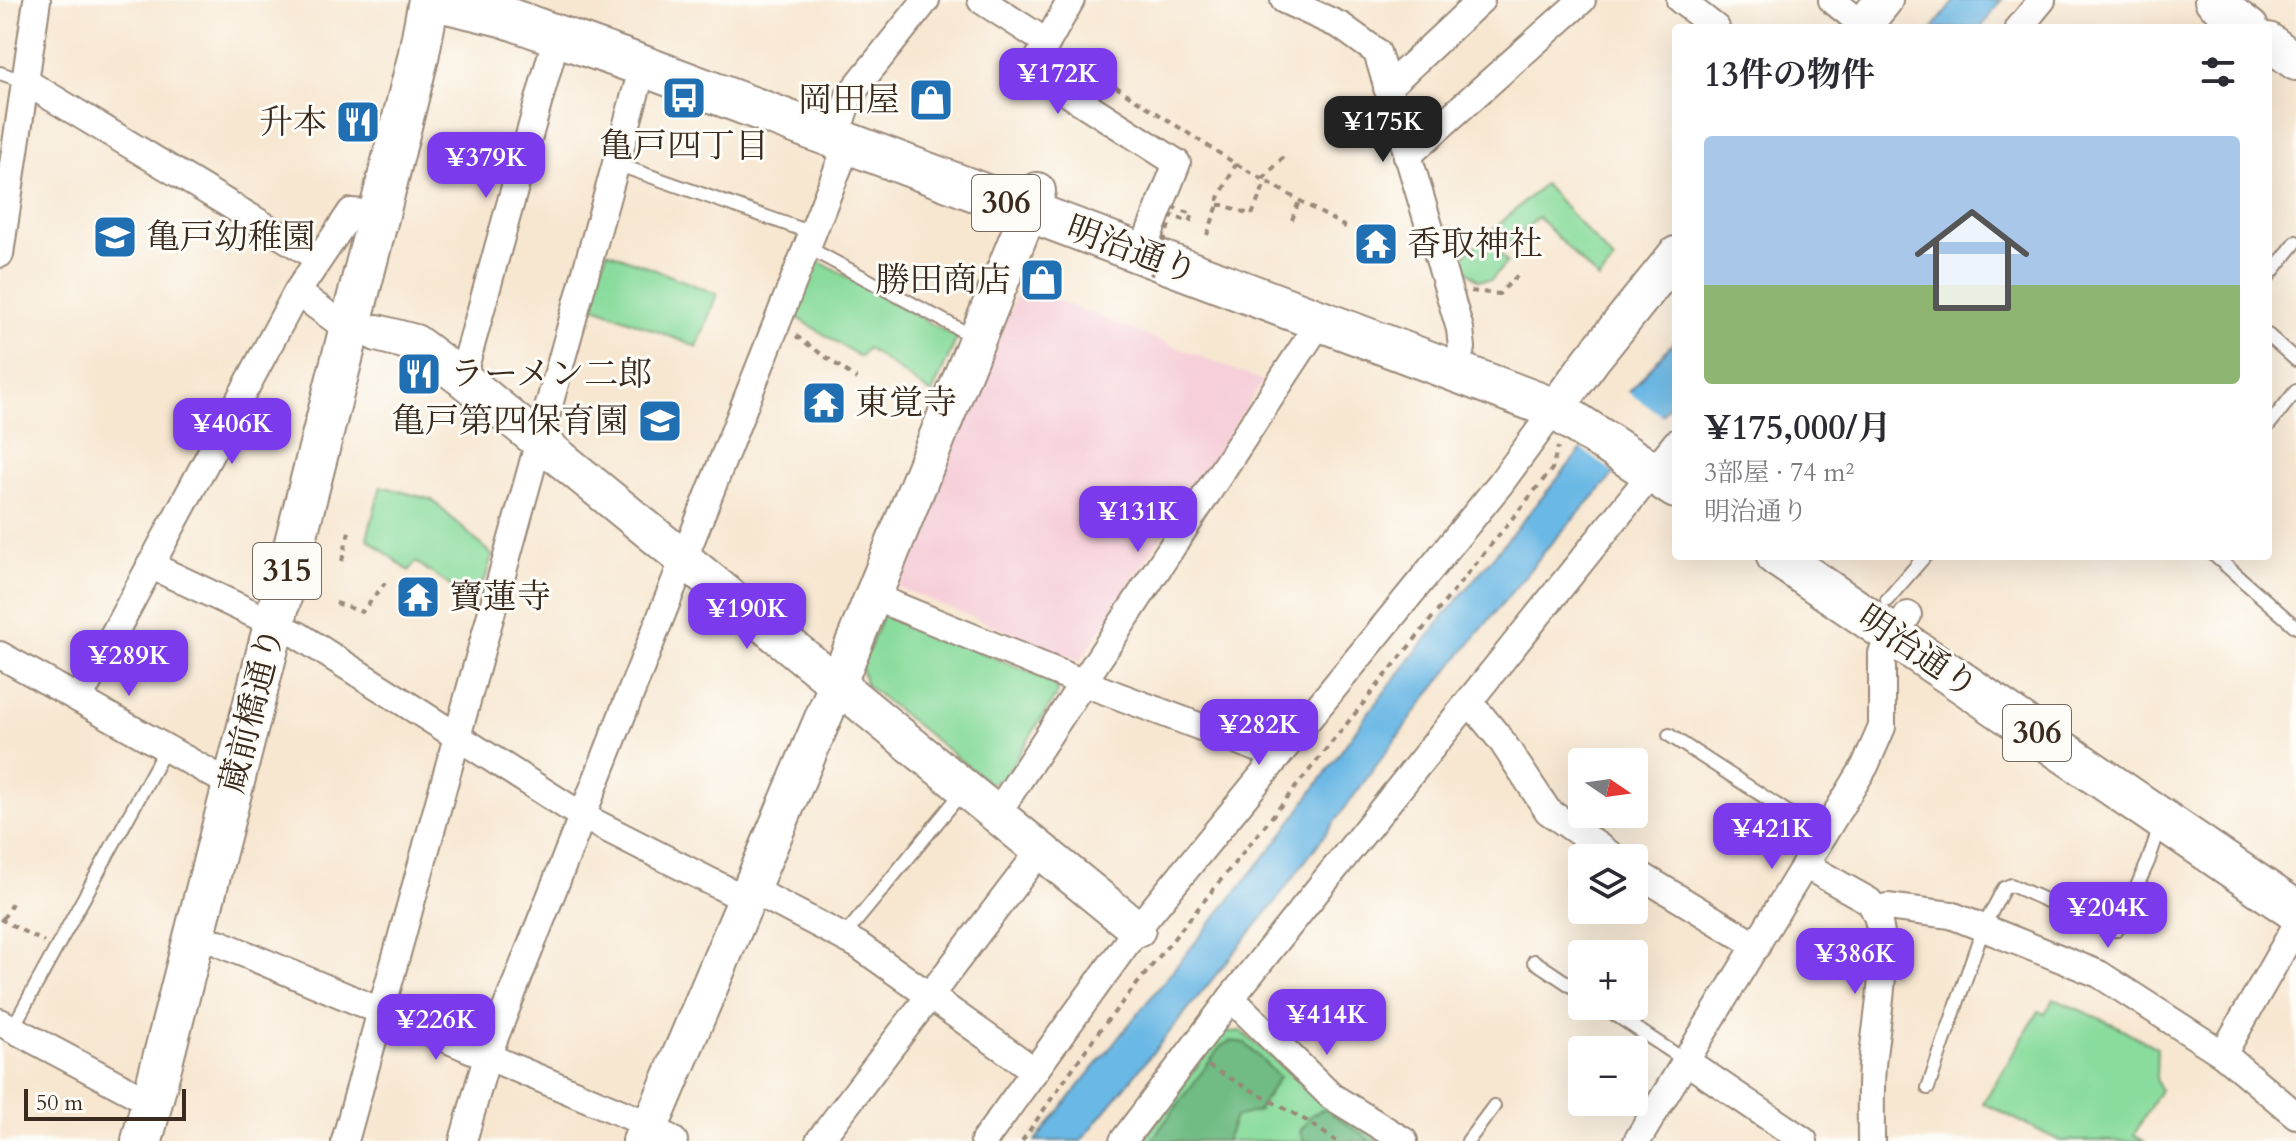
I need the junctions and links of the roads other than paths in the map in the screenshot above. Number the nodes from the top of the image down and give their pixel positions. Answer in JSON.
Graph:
{"nodes":[{"id":1,"x":37,"y":0,"type":"edge"},
{"id":2,"x":524,"y":0,"type":"edge"},
{"id":3,"x":926,"y":0,"type":"edge"},
{"id":4,"x":981,"y":0,"type":"edge"},
{"id":5,"x":1071,"y":0,"type":"edge"},
{"id":6,"x":1481,"y":0,"type":"edge"},
{"id":7,"x":1680,"y":0,"type":"edge"},
{"id":8,"x":1832,"y":0,"type":"edge"},
{"id":9,"x":2042,"y":0,"type":"edge"},
{"id":10,"x":2213,"y":0,"type":"edge"},
{"id":11,"x":444,"y":1,"type":"edge"},
{"id":12,"x":1295,"y":2,"type":"edge"},
{"id":13,"x":1566,"y":5,"type":"edge"},
{"id":14,"x":1869,"y":18,"type":"edge"},
{"id":15,"x":1711,"y":24,"type":"edge"},
{"id":16,"x":2022,"y":24,"type":"edge"},
{"id":17,"x":2245,"y":24,"type":"edge"},
{"id":18,"x":557,"y":35,"type":"junction"},
{"id":19,"x":1046,"y":42,"type":"junction"},
{"id":20,"x":2272,"y":44,"type":"edge"},
{"id":21,"x":2296,"y":62,"type":"edge"},
{"id":22,"x":643,"y":66,"type":"junction"},
{"id":23,"x":0,"y":73,"type":"edge"},
{"id":24,"x":26,"y":82,"type":"junction"},
{"id":25,"x":1387,"y":88,"type":"junction"},
{"id":26,"x":845,"y":131,"type":"junction"},
{"id":27,"x":1407,"y":156,"type":"junction"},
{"id":28,"x":616,"y":164,"type":"junction"},
{"id":29,"x":6,"y":174,"type":"edge"},
{"id":30,"x":1033,"y":202,"type":"junction"},
{"id":31,"x":379,"y":214,"type":"junction"},
{"id":32,"x":1167,"y":220,"type":"junction"},
{"id":33,"x":809,"y":240,"type":"junction"},
{"id":34,"x":2296,"y":242,"type":"edge"},
{"id":35,"x":0,"y":254,"type":"edge"},
{"id":36,"x":318,"y":258,"type":"junction"},
{"id":37,"x":1672,"y":261,"type":"edge"},
{"id":38,"x":2272,"y":272,"type":"edge"},
{"id":39,"x":297,"y":292,"type":"junction"},
{"id":40,"x":1321,"y":320,"type":"junction"},
{"id":41,"x":363,"y":331,"type":"junction"},
{"id":42,"x":977,"y":339,"type":"junction"},
{"id":43,"x":2272,"y":339,"type":"edge"},
{"id":44,"x":1462,"y":348,"type":"junction"},
{"id":45,"x":2296,"y":360,"type":"edge"},
{"id":46,"x":462,"y":378,"type":"junction"},
{"id":47,"x":2296,"y":391,"type":"edge"},
{"id":48,"x":1573,"y":414,"type":"junction"},
{"id":49,"x":2272,"y":421,"type":"edge"},
{"id":50,"x":539,"y":443,"type":"junction"},
{"id":51,"x":1664,"y":460,"type":"edge"},
{"id":52,"x":683,"y":560,"type":"junction"},
{"id":53,"x":1785,"y":560,"type":"edge"},
{"id":54,"x":1827,"y":560,"type":"edge"},
{"id":55,"x":1923,"y":560,"type":"edge"},
{"id":56,"x":2220,"y":560,"type":"edge"},
{"id":57,"x":150,"y":565,"type":"junction"},
{"id":58,"x":872,"y":596,"type":"junction"},
{"id":59,"x":1897,"y":616,"type":"junction"},
{"id":60,"x":2296,"y":627,"type":"edge"},
{"id":61,"x":286,"y":630,"type":"junction"},
{"id":62,"x":0,"y":655,"type":"edge"},
{"id":63,"x":1084,"y":683,"type":"junction"},
{"id":64,"x":837,"y":685,"type":"junction"},
{"id":65,"x":79,"y":699,"type":"junction"},
{"id":66,"x":1469,"y":701,"type":"junction"},
{"id":67,"x":1669,"y":735,"type":"dead end"},
{"id":68,"x":457,"y":736,"type":"junction"},
{"id":69,"x":166,"y":747,"type":"junction"},
{"id":70,"x":1278,"y":756,"type":"junction"},
{"id":71,"x":232,"y":785,"type":"junction"},
{"id":72,"x":964,"y":789,"type":"junction"},
{"id":73,"x":996,"y":815,"type":"junction"},
{"id":74,"x":582,"y":816,"type":"junction"},
{"id":75,"x":2163,"y":819,"type":"junction"},
{"id":76,"x":1823,"y":835,"type":"junction"},
{"id":77,"x":1595,"y":844,"type":"edge"},
{"id":78,"x":1040,"y":851,"type":"junction"},
{"id":79,"x":1805,"y":865,"type":"junction"},
{"id":80,"x":1648,"y":880,"type":"edge"},
{"id":81,"x":2296,"y":883,"type":"edge"},
{"id":82,"x":749,"y":894,"type":"junction"},
{"id":83,"x":1876,"y":911,"type":"junction"},
{"id":84,"x":2296,"y":911,"type":"edge"},
{"id":85,"x":2296,"y":926,"type":"edge"},
{"id":86,"x":1983,"y":928,"type":"junction"},
{"id":87,"x":1137,"y":929,"type":"junction"},
{"id":88,"x":844,"y":936,"type":"junction"},
{"id":89,"x":219,"y":943,"type":"junction"},
{"id":90,"x":1757,"y":946,"type":"junction"},
{"id":91,"x":1534,"y":961,"type":"dead end"},
{"id":92,"x":1568,"y":984,"type":"edge"},
{"id":93,"x":929,"y":995,"type":"junction"},
{"id":94,"x":1231,"y":998,"type":"junction"},
{"id":95,"x":381,"y":1011,"type":"junction"},
{"id":96,"x":1623,"y":1020,"type":"edge"},
{"id":97,"x":6,"y":1026,"type":"edge"},
{"id":98,"x":2223,"y":1054,"type":"junction"},
{"id":99,"x":487,"y":1057,"type":"junction"},
{"id":100,"x":1686,"y":1061,"type":"junction"},
{"id":101,"x":1035,"y":1071,"type":"junction"},
{"id":102,"x":1928,"y":1088,"type":"dead end"},
{"id":103,"x":152,"y":1103,"type":"junction"},
{"id":104,"x":1494,"y":1106,"type":"dead end"},
{"id":105,"x":2296,"y":1115,"type":"edge"},
{"id":106,"x":1769,"y":1131,"type":"edge"},
{"id":107,"x":655,"y":1136,"type":"edge"},
{"id":108,"x":142,"y":1141,"type":"edge"},
{"id":109,"x":170,"y":1141,"type":"edge"},
{"id":110,"x":345,"y":1141,"type":"edge"},
{"id":111,"x":463,"y":1141,"type":"edge"},
{"id":112,"x":819,"y":1141,"type":"edge"},
{"id":113,"x":984,"y":1141,"type":"edge"},
{"id":114,"x":1005,"y":1141,"type":"edge"},
{"id":115,"x":1123,"y":1141,"type":"edge"},
{"id":116,"x":1404,"y":1141,"type":"edge"},
{"id":117,"x":1468,"y":1141,"type":"edge"},
{"id":118,"x":1637,"y":1141,"type":"edge"},
{"id":119,"x":1804,"y":1141,"type":"edge"},
{"id":120,"x":1871,"y":1141,"type":"edge"}],
"edges":[{"from":1,"to":24,"type":"street"},
{"from":2,"to":26,"type":"main road","name":"明治通り","number":"306"},
{"from":3,"to":26,"type":"street"},
{"from":4,"to":19,"type":"street"},
{"from":5,"to":19,"type":"street"},
{"from":6,"to":25,"type":"street"},
{"from":7,"to":15,"type":"street"},
{"from":8,"to":14,"type":"street"},
{"from":9,"to":16,"type":"street"},
{"from":10,"to":17,"type":"street"},
{"from":11,"to":18,"type":"main road","name":"明治通り","number":"306"},
{"from":11,"to":31,"type":"main road","name":"蔵前橋通り","number":"315"},
{"from":11,"to":41,"type":"main road","name":"蔵前橋通り","number":"315"},
{"from":12,"to":25,"type":"street"},
{"from":13,"to":27,"type":"street"},
{"from":18,"to":22,"type":"main road","name":"明治通り","number":"306"},
{"from":18,"to":46,"type":"street"},
{"from":19,"to":32,"type":"street"},
{"from":20,"to":21,"type":"street"},
{"from":22,"to":26,"type":"main road","name":"明治通り","number":"306"},
{"from":22,"to":28,"type":"street"},
{"from":23,"to":24,"type":"lane"},
{"from":24,"to":29,"type":"street"},
{"from":24,"to":36,"type":"street"},
{"from":25,"to":27,"type":"street"},
{"from":26,"to":30,"type":"main road","name":"明治通り","number":"306"},
{"from":26,"to":33,"type":"street"},
{"from":27,"to":44,"type":"street"},
{"from":28,"to":33,"type":"lane"},
{"from":28,"to":50,"type":"street"},
{"from":29,"to":35,"type":"street"},
{"from":30,"to":32,"type":"main road","name":"明治通り","number":"306"},
{"from":30,"to":40,"type":"main road","name":"明治通り","number":"306"},
{"from":30,"to":42,"type":"street"},
{"from":31,"to":36,"type":"street"},
{"from":31,"to":41,"type":"main road","name":"蔵前橋通り","number":"315"},
{"from":32,"to":44,"type":"main road","name":"明治通り","number":"306"},
{"from":33,"to":42,"type":"lane"},
{"from":33,"to":52,"type":"street"},
{"from":34,"to":38,"type":"lane"},
{"from":36,"to":39,"type":"street"},
{"from":37,"to":48,"type":"street"},
{"from":39,"to":41,"type":"street"},
{"from":39,"to":57,"type":"street"},
{"from":40,"to":48,"type":"main road","name":"明治通り","number":"306"},
{"from":40,"to":63,"type":"street"},
{"from":41,"to":46,"type":"street"},
{"from":41,"to":61,"type":"main road","name":"蔵前橋通り","number":"315"},
{"from":42,"to":58,"type":"street"},
{"from":43,"to":45,"type":"lane"},
{"from":44,"to":48,"type":"main road","name":"明治通り","number":"306"},
{"from":46,"to":50,"type":"street"},
{"from":47,"to":49,"type":"lane"},
{"from":48,"to":51,"type":"main road","name":"明治通り","number":"306"},
{"from":48,"to":70,"type":"street"},
{"from":48,"to":114,"type":"street"},
{"from":50,"to":52,"type":"street"},
{"from":50,"to":68,"type":"street"},
{"from":51,"to":66,"type":"street"},
{"from":52,"to":64,"type":"street"},
{"from":52,"to":74,"type":"street"},
{"from":53,"to":59,"type":"main road","name":"明治通り","number":"306"},
{"from":54,"to":59,"type":"main road","name":"明治通り","number":"306"},
{"from":55,"to":59,"type":"lane"},
{"from":56,"to":60,"type":"lane"},
{"from":57,"to":61,"type":"street"},
{"from":57,"to":65,"type":"street"},
{"from":58,"to":63,"type":"street"},
{"from":58,"to":64,"type":"street"},
{"from":59,"to":75,"type":"main road","name":"明治通り","number":"306"},
{"from":59,"to":76,"type":"street"},
{"from":59,"to":81,"type":"main road","name":"明治通り","number":"306"},
{"from":61,"to":68,"type":"street"},
{"from":61,"to":71,"type":"main road","name":"蔵前橋通り","number":"315"},
{"from":61,"to":89,"type":"main road","name":"蔵前橋通り","number":"315"},
{"from":62,"to":65,"type":"street"},
{"from":63,"to":70,"type":"street"},
{"from":63,"to":73,"type":"street"},
{"from":64,"to":72,"type":"street"},
{"from":64,"to":82,"type":"street"},
{"from":65,"to":69,"type":"street"},
{"from":66,"to":77,"type":"street"},
{"from":66,"to":94,"type":"street"},
{"from":67,"to":76,"type":"lane"},
{"from":68,"to":74,"type":"street"},
{"from":68,"to":95,"type":"street"},
{"from":69,"to":71,"type":"street"},
{"from":69,"to":97,"type":"lane"},
{"from":70,"to":87,"type":"street"},
{"from":71,"to":103,"type":"main road","name":"蔵前橋通り","number":"315"},
{"from":72,"to":73,"type":"street"},
{"from":72,"to":88,"type":"lane"},
{"from":73,"to":78,"type":"street"},
{"from":74,"to":82,"type":"street"},
{"from":74,"to":99,"type":"street"},
{"from":75,"to":84,"type":"main road","name":"明治通り","number":"306"},
{"from":75,"to":86,"type":"lane"},
{"from":76,"to":79,"type":"street"},
{"from":78,"to":87,"type":"street"},
{"from":78,"to":93,"type":"street"},
{"from":79,"to":83,"type":"street"},
{"from":79,"to":90,"type":"street"},
{"from":80,"to":90,"type":"street"},
{"from":82,"to":88,"type":"street"},
{"from":82,"to":107,"type":"street"},
{"from":83,"to":86,"type":"street"},
{"from":83,"to":120,"type":"street"},
{"from":85,"to":98,"type":"street"},
{"from":86,"to":98,"type":"street"},
{"from":86,"to":102,"type":"lane"},
{"from":87,"to":101,"type":"street"},
{"from":88,"to":93,"type":"street"},
{"from":89,"to":95,"type":"street"},
{"from":89,"to":109,"type":"main road","name":"蔵前橋通り","number":"315"},
{"from":90,"to":100,"type":"street"},
{"from":91,"to":92,"type":"lane"},
{"from":93,"to":101,"type":"street"},
{"from":93,"to":112,"type":"street"},
{"from":94,"to":115,"type":"street"},
{"from":94,"to":116,"type":"street"},
{"from":95,"to":99,"type":"street"},
{"from":95,"to":110,"type":"street"},
{"from":96,"to":100,"type":"lane"},
{"from":97,"to":103,"type":"street"},
{"from":98,"to":105,"type":"street"},
{"from":99,"to":107,"type":"street"},
{"from":99,"to":111,"type":"street"},
{"from":100,"to":106,"type":"street"},
{"from":100,"to":118,"type":"street"},
{"from":101,"to":113,"type":"street"},
{"from":103,"to":108,"type":"main road","name":"蔵前橋通り","number":"315"},
{"from":104,"to":117,"type":"lane"},
{"from":106,"to":119,"type":"street"}]}
